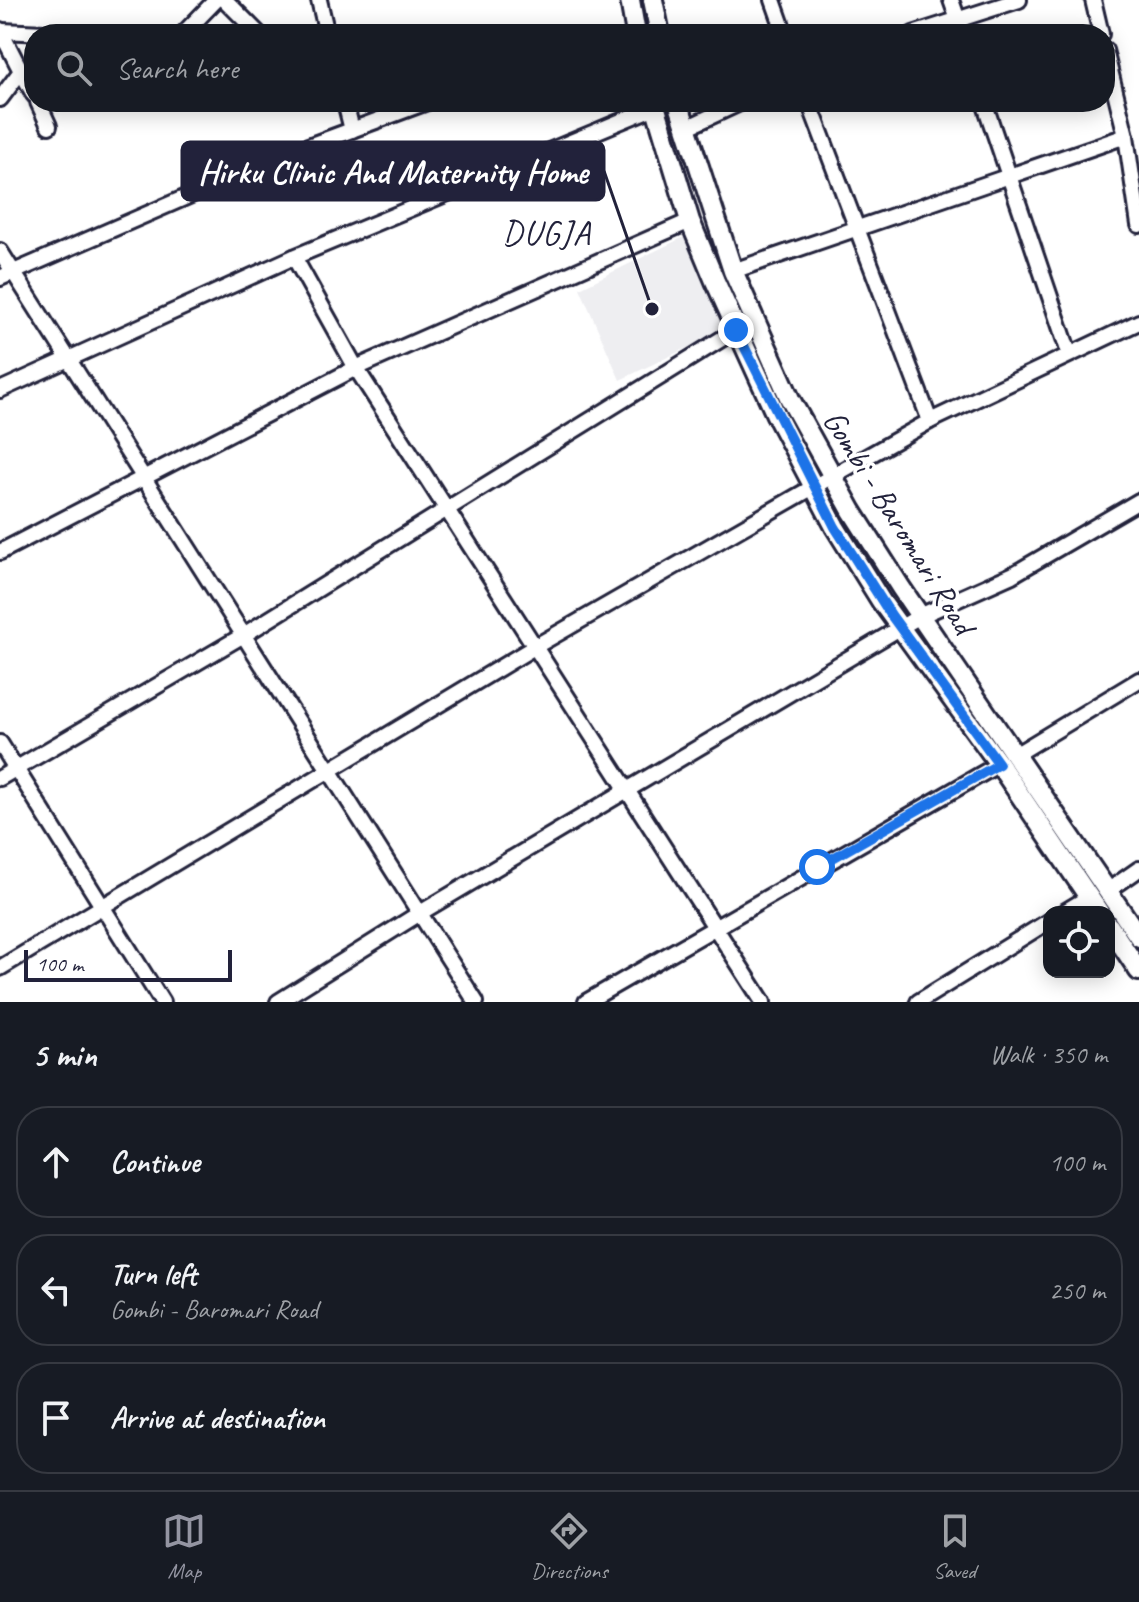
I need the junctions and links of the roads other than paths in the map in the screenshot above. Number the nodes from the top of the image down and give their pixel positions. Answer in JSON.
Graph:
{"nodes":[{"id":1,"x":216,"y":0,"type":"edge"},
{"id":2,"x":225,"y":0,"type":"edge"},
{"id":3,"x":319,"y":0,"type":"edge"},
{"id":4,"x":630,"y":0,"type":"edge"},
{"id":5,"x":653,"y":0,"type":"edge"},
{"id":6,"x":773,"y":0,"type":"edge"},
{"id":7,"x":951,"y":0,"type":"edge"},
{"id":8,"x":1019,"y":0,"type":"edge"},
{"id":9,"x":1093,"y":0,"type":"edge"},
{"id":10,"x":193,"y":24,"type":"edge"},
{"id":11,"x":249,"y":24,"type":"edge"},
{"id":12,"x":325,"y":24,"type":"edge"},
{"id":13,"x":631,"y":24,"type":"edge"},
{"id":14,"x":658,"y":24,"type":"edge"},
{"id":15,"x":781,"y":24,"type":"edge"},
{"id":16,"x":959,"y":24,"type":"edge"},
{"id":17,"x":967,"y":24,"type":"edge"},
{"id":18,"x":1099,"y":24,"type":"edge"},
{"id":19,"x":1,"y":30,"type":"edge"},
{"id":20,"x":24,"y":31,"type":"edge"},
{"id":21,"x":21,"y":71,"type":"junction"},
{"id":22,"x":24,"y":77,"type":"edge"},
{"id":23,"x":1115,"y":91,"type":"edge"},
{"id":24,"x":0,"y":99,"type":"edge"},
{"id":25,"x":43,"y":112,"type":"edge"},
{"id":26,"x":348,"y":112,"type":"edge"},
{"id":27,"x":400,"y":112,"type":"edge"},
{"id":28,"x":636,"y":112,"type":"edge"},
{"id":29,"x":657,"y":112,"type":"edge"},
{"id":30,"x":681,"y":112,"type":"edge"},
{"id":31,"x":720,"y":112,"type":"edge"},
{"id":32,"x":813,"y":112,"type":"edge"},
{"id":33,"x":987,"y":112,"type":"edge"},
{"id":34,"x":49,"y":126,"type":"dead end"},
{"id":35,"x":686,"y":128,"type":"junction"},
{"id":36,"x":352,"y":130,"type":"junction"},
{"id":37,"x":1126,"y":136,"type":"junction"},
{"id":38,"x":1008,"y":174,"type":"junction"},
{"id":39,"x":690,"y":221,"type":"junction"},
{"id":40,"x":1139,"y":225,"type":"edge"},
{"id":41,"x":856,"y":230,"type":"junction"},
{"id":42,"x":0,"y":251,"type":"edge"},
{"id":43,"x":294,"y":257,"type":"junction"},
{"id":44,"x":733,"y":271,"type":"junction"},
{"id":45,"x":6,"y":275,"type":"edge"},
{"id":46,"x":1139,"y":322,"type":"edge"},
{"id":47,"x":736,"y":330,"type":"junction"},
{"id":48,"x":1069,"y":353,"type":"junction"},
{"id":49,"x":69,"y":359,"type":"junction"},
{"id":50,"x":356,"y":368,"type":"junction"},
{"id":51,"x":0,"y":390,"type":"edge"},
{"id":52,"x":930,"y":421,"type":"junction"},
{"id":53,"x":141,"y":477,"type":"junction"},
{"id":54,"x":833,"y":478,"type":"junction"},
{"id":55,"x":815,"y":486,"type":"junction"},
{"id":56,"x":1139,"y":501,"type":"edge"},
{"id":57,"x":449,"y":508,"type":"junction"},
{"id":58,"x":0,"y":552,"type":"edge"},
{"id":59,"x":920,"y":616,"type":"junction"},
{"id":60,"x":900,"y":628,"type":"junction"},
{"id":61,"x":242,"y":636,"type":"junction"},
{"id":62,"x":536,"y":646,"type":"junction"},
{"id":63,"x":1139,"y":680,"type":"edge"},
{"id":64,"x":0,"y":743,"type":"edge"},
{"id":65,"x":1007,"y":759,"type":"junction"},
{"id":66,"x":16,"y":767,"type":"junction"},
{"id":67,"x":328,"y":772,"type":"junction"},
{"id":68,"x":0,"y":778,"type":"edge"},
{"id":69,"x":628,"y":791,"type":"junction"},
{"id":70,"x":1139,"y":869,"type":"edge"},
{"id":71,"x":1109,"y":890,"type":"junction"},
{"id":72,"x":102,"y":904,"type":"junction"},
{"id":73,"x":1094,"y":904,"type":"edge"},
{"id":74,"x":420,"y":913,"type":"junction"},
{"id":75,"x":1043,"y":925,"type":"edge"},
{"id":76,"x":712,"y":926,"type":"junction"},
{"id":77,"x":1115,"y":935,"type":"edge"},
{"id":78,"x":1139,"y":937,"type":"edge"},
{"id":79,"x":0,"y":968,"type":"edge"},
{"id":80,"x":1139,"y":971,"type":"edge"},
{"id":81,"x":162,"y":1002,"type":"edge"},
{"id":82,"x":278,"y":1002,"type":"edge"},
{"id":83,"x":476,"y":1002,"type":"edge"},
{"id":84,"x":586,"y":1002,"type":"edge"},
{"id":85,"x":763,"y":1002,"type":"edge"},
{"id":86,"x":918,"y":1002,"type":"edge"}],
"edges":[{"from":1,"to":10,"type":"street"},
{"from":2,"to":11,"type":"street"},
{"from":3,"to":12,"type":"street"},
{"from":4,"to":13,"type":"main road"},
{"from":5,"to":14,"type":"main road"},
{"from":6,"to":15,"type":"street"},
{"from":7,"to":16,"type":"street"},
{"from":8,"to":17,"type":"street"},
{"from":9,"to":18,"type":"street"},
{"from":19,"to":20,"type":"street"},
{"from":19,"to":21,"type":"street"},
{"from":21,"to":22,"type":"street"},
{"from":21,"to":24,"type":"street"},
{"from":23,"to":37,"type":"street"},
{"from":25,"to":34,"type":"street"},
{"from":26,"to":36,"type":"street"},
{"from":27,"to":36,"type":"street"},
{"from":28,"to":43,"type":"street"},
{"from":29,"to":39,"type":"main road","name":"Gombi - Baromari Road"},
{"from":30,"to":35,"type":"main road","name":"Gombi - Baromari Road"},
{"from":31,"to":35,"type":"street"},
{"from":32,"to":41,"type":"street"},
{"from":33,"to":38,"type":"street"},
{"from":35,"to":44,"type":"main road","name":"Gombi - Baromari Road"},
{"from":36,"to":45,"type":"street"},
{"from":37,"to":38,"type":"street"},
{"from":37,"to":40,"type":"street"},
{"from":38,"to":41,"type":"street"},
{"from":38,"to":48,"type":"street"},
{"from":39,"to":47,"type":"main road","name":"Gombi - Baromari Road"},
{"from":39,"to":50,"type":"street"},
{"from":41,"to":44,"type":"street"},
{"from":41,"to":52,"type":"street"},
{"from":42,"to":45,"type":"street"},
{"from":43,"to":49,"type":"street"},
{"from":43,"to":50,"type":"street"},
{"from":44,"to":54,"type":"main road","name":"Gombi - Baromari Road"},
{"from":45,"to":49,"type":"street"},
{"from":46,"to":48,"type":"street"},
{"from":47,"to":55,"type":"main road","name":"Gombi - Baromari Road"},
{"from":47,"to":57,"type":"street"},
{"from":48,"to":52,"type":"street"},
{"from":49,"to":51,"type":"street"},
{"from":49,"to":53,"type":"street"},
{"from":50,"to":53,"type":"street"},
{"from":50,"to":57,"type":"street"},
{"from":52,"to":54,"type":"street"},
{"from":53,"to":58,"type":"street"},
{"from":53,"to":61,"type":"street"},
{"from":54,"to":55,"type":"street"},
{"from":54,"to":59,"type":"main road","name":"Gombi - Baromari Road"},
{"from":55,"to":60,"type":"main road","name":"Gombi - Baromari Road"},
{"from":55,"to":62,"type":"street"},
{"from":56,"to":59,"type":"street"},
{"from":57,"to":61,"type":"street"},
{"from":57,"to":62,"type":"street"},
{"from":59,"to":60,"type":"street"},
{"from":59,"to":65,"type":"main road","name":"Gombi - Baromari Road"},
{"from":60,"to":65,"type":"main road","name":"Gombi - Baromari Road"},
{"from":60,"to":69,"type":"street"},
{"from":61,"to":66,"type":"street"},
{"from":61,"to":67,"type":"street"},
{"from":62,"to":67,"type":"street"},
{"from":62,"to":69,"type":"street"},
{"from":63,"to":65,"type":"street"},
{"from":64,"to":66,"type":"street"},
{"from":65,"to":71,"type":"main road","name":"Gombi - Baromari Road"},
{"from":65,"to":73,"type":"main road","name":"Gombi - Baromari Road"},
{"from":65,"to":76,"type":"street"},
{"from":66,"to":68,"type":"street"},
{"from":66,"to":72,"type":"street"},
{"from":67,"to":72,"type":"street"},
{"from":67,"to":74,"type":"street"},
{"from":69,"to":74,"type":"street"},
{"from":69,"to":76,"type":"street"},
{"from":70,"to":71,"type":"street"},
{"from":71,"to":78,"type":"main road","name":"Gombi - Baromari Road"},
{"from":72,"to":79,"type":"street"},
{"from":72,"to":81,"type":"street"},
{"from":74,"to":82,"type":"street"},
{"from":74,"to":83,"type":"street"},
{"from":75,"to":86,"type":"street"},
{"from":76,"to":84,"type":"street"},
{"from":76,"to":85,"type":"street"},
{"from":77,"to":80,"type":"main road"}]}
